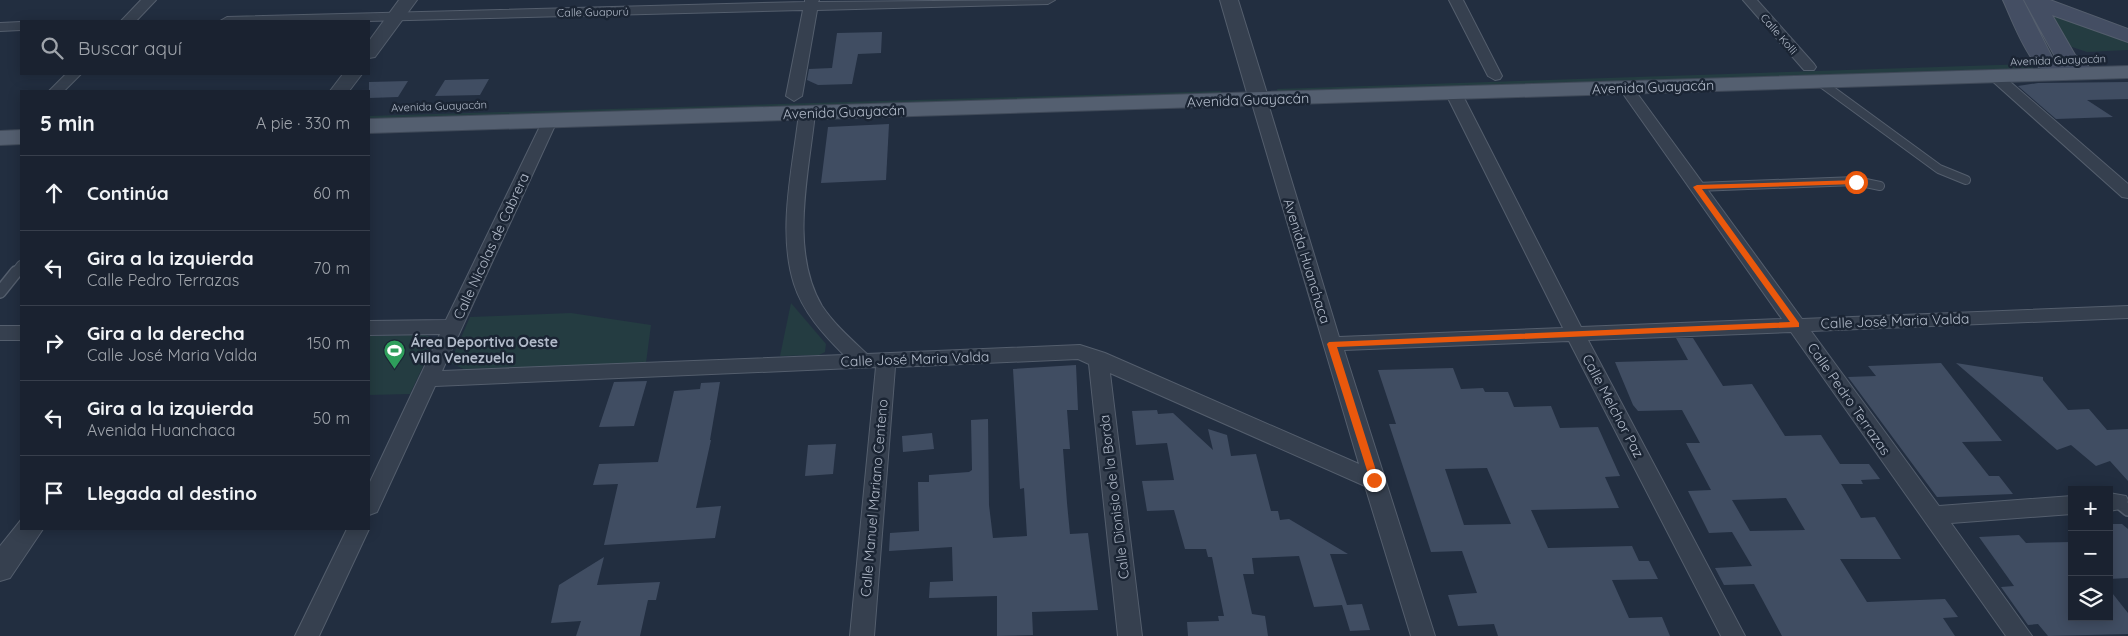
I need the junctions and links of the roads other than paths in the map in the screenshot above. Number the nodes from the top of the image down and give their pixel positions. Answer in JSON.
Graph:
{"nodes":[{"id":1,"x":150,"y":0,"type":"edge"},
{"id":2,"x":408,"y":0,"type":"edge"},
{"id":3,"x":1048,"y":0,"type":"edge"},
{"id":4,"x":1229,"y":0,"type":"edge"},
{"id":5,"x":1456,"y":0,"type":"edge"},
{"id":6,"x":1750,"y":0,"type":"edge"},
{"id":7,"x":2013,"y":0,"type":"edge"},
{"id":8,"x":2034,"y":0,"type":"edge"},
{"id":9,"x":811,"y":3,"type":"edge"},
{"id":10,"x":396,"y":17,"type":"junction"},
{"id":11,"x":129,"y":20,"type":"edge"},
{"id":12,"x":269,"y":20,"type":"edge"},
{"id":13,"x":20,"y":26,"type":"edge"},
{"id":14,"x":0,"y":27,"type":"edge"},
{"id":15,"x":2128,"y":36,"type":"edge"},
{"id":16,"x":370,"y":51,"type":"edge"},
{"id":17,"x":2128,"y":58,"type":"edge"},
{"id":18,"x":2043,"y":60,"type":"junction"},
{"id":19,"x":2064,"y":66,"type":"junction"},
{"id":20,"x":2128,"y":72,"type":"edge"},
{"id":21,"x":1815,"y":74,"type":"junction"},
{"id":22,"x":73,"y":75,"type":"edge"},
{"id":23,"x":352,"y":75,"type":"edge"},
{"id":24,"x":1495,"y":76,"type":"junction"},
{"id":25,"x":1995,"y":76,"type":"junction"},
{"id":26,"x":1626,"y":88,"type":"junction"},
{"id":27,"x":57,"y":90,"type":"edge"},
{"id":28,"x":341,"y":90,"type":"edge"},
{"id":29,"x":1257,"y":92,"type":"junction"},
{"id":30,"x":1454,"y":94,"type":"junction"},
{"id":31,"x":801,"y":105,"type":"junction"},
{"id":32,"x":370,"y":108,"type":"edge"},
{"id":33,"x":20,"y":119,"type":"edge"},
{"id":34,"x":0,"y":120,"type":"edge"},
{"id":35,"x":549,"y":121,"type":"junction"},
{"id":36,"x":370,"y":126,"type":"edge"},
{"id":37,"x":20,"y":137,"type":"edge"},
{"id":38,"x":0,"y":138,"type":"edge"},
{"id":39,"x":1966,"y":180,"type":"dead end"},
{"id":40,"x":1880,"y":186,"type":"dead end"},
{"id":41,"x":1697,"y":187,"type":"junction"},
{"id":42,"x":2128,"y":194,"type":"edge"},
{"id":43,"x":20,"y":266,"type":"edge"},
{"id":44,"x":0,"y":292,"type":"edge"},
{"id":45,"x":2128,"y":312,"type":"edge"},
{"id":46,"x":1796,"y":325,"type":"junction"},
{"id":47,"x":454,"y":327,"type":"junction"},
{"id":48,"x":370,"y":328,"type":"edge"},
{"id":49,"x":0,"y":333,"type":"edge"},
{"id":50,"x":20,"y":333,"type":"edge"},
{"id":51,"x":1575,"y":334,"type":"junction"},
{"id":52,"x":1332,"y":344,"type":"junction"},
{"id":53,"x":1098,"y":358,"type":"junction"},
{"id":54,"x":862,"y":360,"type":"junction"},
{"id":55,"x":886,"y":360,"type":"junction"},
{"id":56,"x":429,"y":379,"type":"junction"},
{"id":57,"x":1374,"y":480,"type":"junction"},
{"id":58,"x":370,"y":504,"type":"edge"},
{"id":59,"x":2068,"y":505,"type":"edge"},
{"id":60,"x":1932,"y":515,"type":"junction"},
{"id":61,"x":28,"y":530,"type":"edge"},
{"id":62,"x":358,"y":530,"type":"edge"},
{"id":63,"x":0,"y":569,"type":"edge"},
{"id":64,"x":307,"y":636,"type":"edge"},
{"id":65,"x":862,"y":636,"type":"edge"},
{"id":66,"x":1130,"y":636,"type":"edge"},
{"id":67,"x":1423,"y":636,"type":"edge"},
{"id":68,"x":1733,"y":636,"type":"edge"},
{"id":69,"x":2020,"y":636,"type":"edge"}],
"edges":[{"from":1,"to":11,"type":"street"},
{"from":2,"to":10,"type":"street"},
{"from":3,"to":9,"type":"street","name":"Calle Guapurú"},
{"from":4,"to":29,"type":"street","name":"Avenida Huanchaca"},
{"from":5,"to":24,"type":"street"},
{"from":6,"to":21,"type":"street","name":"Calle Kolli"},
{"from":7,"to":18,"type":"main road"},
{"from":8,"to":15,"type":"main road"},
{"from":8,"to":19,"type":"main road"},
{"from":9,"to":10,"type":"street","name":"Calle Guapurú"},
{"from":9,"to":31,"type":"street"},
{"from":10,"to":12,"type":"street","name":"Calle Guapurú"},
{"from":10,"to":16,"type":"street"},
{"from":13,"to":14,"type":"street"},
{"from":17,"to":19,"type":"main road","name":"Avenida Guayacán"},
{"from":18,"to":19,"type":"main road","name":"Avenida Guayacán"},
{"from":18,"to":21,"type":"main road","name":"Avenida Guayacán"},
{"from":19,"to":20,"type":"main road","name":"Avenida Guayacán"},
{"from":19,"to":25,"type":"main road","name":"Avenida Guayacán"},
{"from":21,"to":24,"type":"main road","name":"Avenida Guayacán"},
{"from":21,"to":25,"type":"main road","name":"Avenida Guayacán"},
{"from":21,"to":26,"type":"main road","name":"Avenida Guayacán"},
{"from":21,"to":39,"type":"lane"},
{"from":22,"to":27,"type":"street"},
{"from":23,"to":28,"type":"street"},
{"from":24,"to":29,"type":"main road","name":"Avenida Guayacán"},
{"from":25,"to":42,"type":"street"},
{"from":26,"to":30,"type":"main road","name":"Avenida Guayacán"},
{"from":26,"to":41,"type":"street","name":"Calle Pedro Terrazas"},
{"from":29,"to":30,"type":"main road","name":"Avenida Guayacán"},
{"from":29,"to":31,"type":"main road","name":"Avenida Guayacán"},
{"from":29,"to":52,"type":"street","name":"Avenida Huanchaca"},
{"from":30,"to":51,"type":"street","name":"Calle Melchor Paz"},
{"from":31,"to":32,"type":"main road","name":"Avenida Guayacán"},
{"from":31,"to":35,"type":"main road","name":"Avenida Guayacán"},
{"from":31,"to":54,"type":"street"},
{"from":33,"to":34,"type":"main road"},
{"from":35,"to":36,"type":"main road","name":"Avenida Guayacán"},
{"from":35,"to":47,"type":"street","name":"Calle Nicolas de Cabrera"},
{"from":37,"to":38,"type":"main road"},
{"from":40,"to":41,"type":"lane"},
{"from":41,"to":46,"type":"street","name":"Calle Pedro Terrazas"},
{"from":43,"to":44,"type":"lane"},
{"from":45,"to":46,"type":"street","name":"Calle José Maria Valda"},
{"from":46,"to":51,"type":"street","name":"Calle José Maria Valda"},
{"from":46,"to":60,"type":"street","name":"Calle Pedro Terrazas"},
{"from":47,"to":48,"type":"street"},
{"from":47,"to":56,"type":"street","name":"Calle Nicolas de Cabrera"},
{"from":49,"to":50,"type":"street"},
{"from":51,"to":52,"type":"street","name":"Calle José Maria Valda"},
{"from":51,"to":68,"type":"street","name":"Calle Melchor Paz"},
{"from":52,"to":57,"type":"street","name":"Avenida Huanchaca"},
{"from":53,"to":55,"type":"street","name":"Calle José Maria Valda"},
{"from":53,"to":57,"type":"street","name":"Calle José Maria Valda"},
{"from":53,"to":66,"type":"street","name":"Calle Dionisio de la Borda"},
{"from":54,"to":55,"type":"street","name":"Calle José Maria Valda"},
{"from":54,"to":56,"type":"street","name":"Calle José Maria Valda"},
{"from":55,"to":65,"type":"street","name":"Calle Manuel Mariano Centeno"},
{"from":56,"to":58,"type":"street","name":"Calle Nicolas de Cabrera"},
{"from":57,"to":67,"type":"street","name":"Avenida Huanchaca"},
{"from":59,"to":60,"type":"street"},
{"from":60,"to":69,"type":"street","name":"Calle Pedro Terrazas"},
{"from":61,"to":63,"type":"street"},
{"from":62,"to":64,"type":"street"}]}
